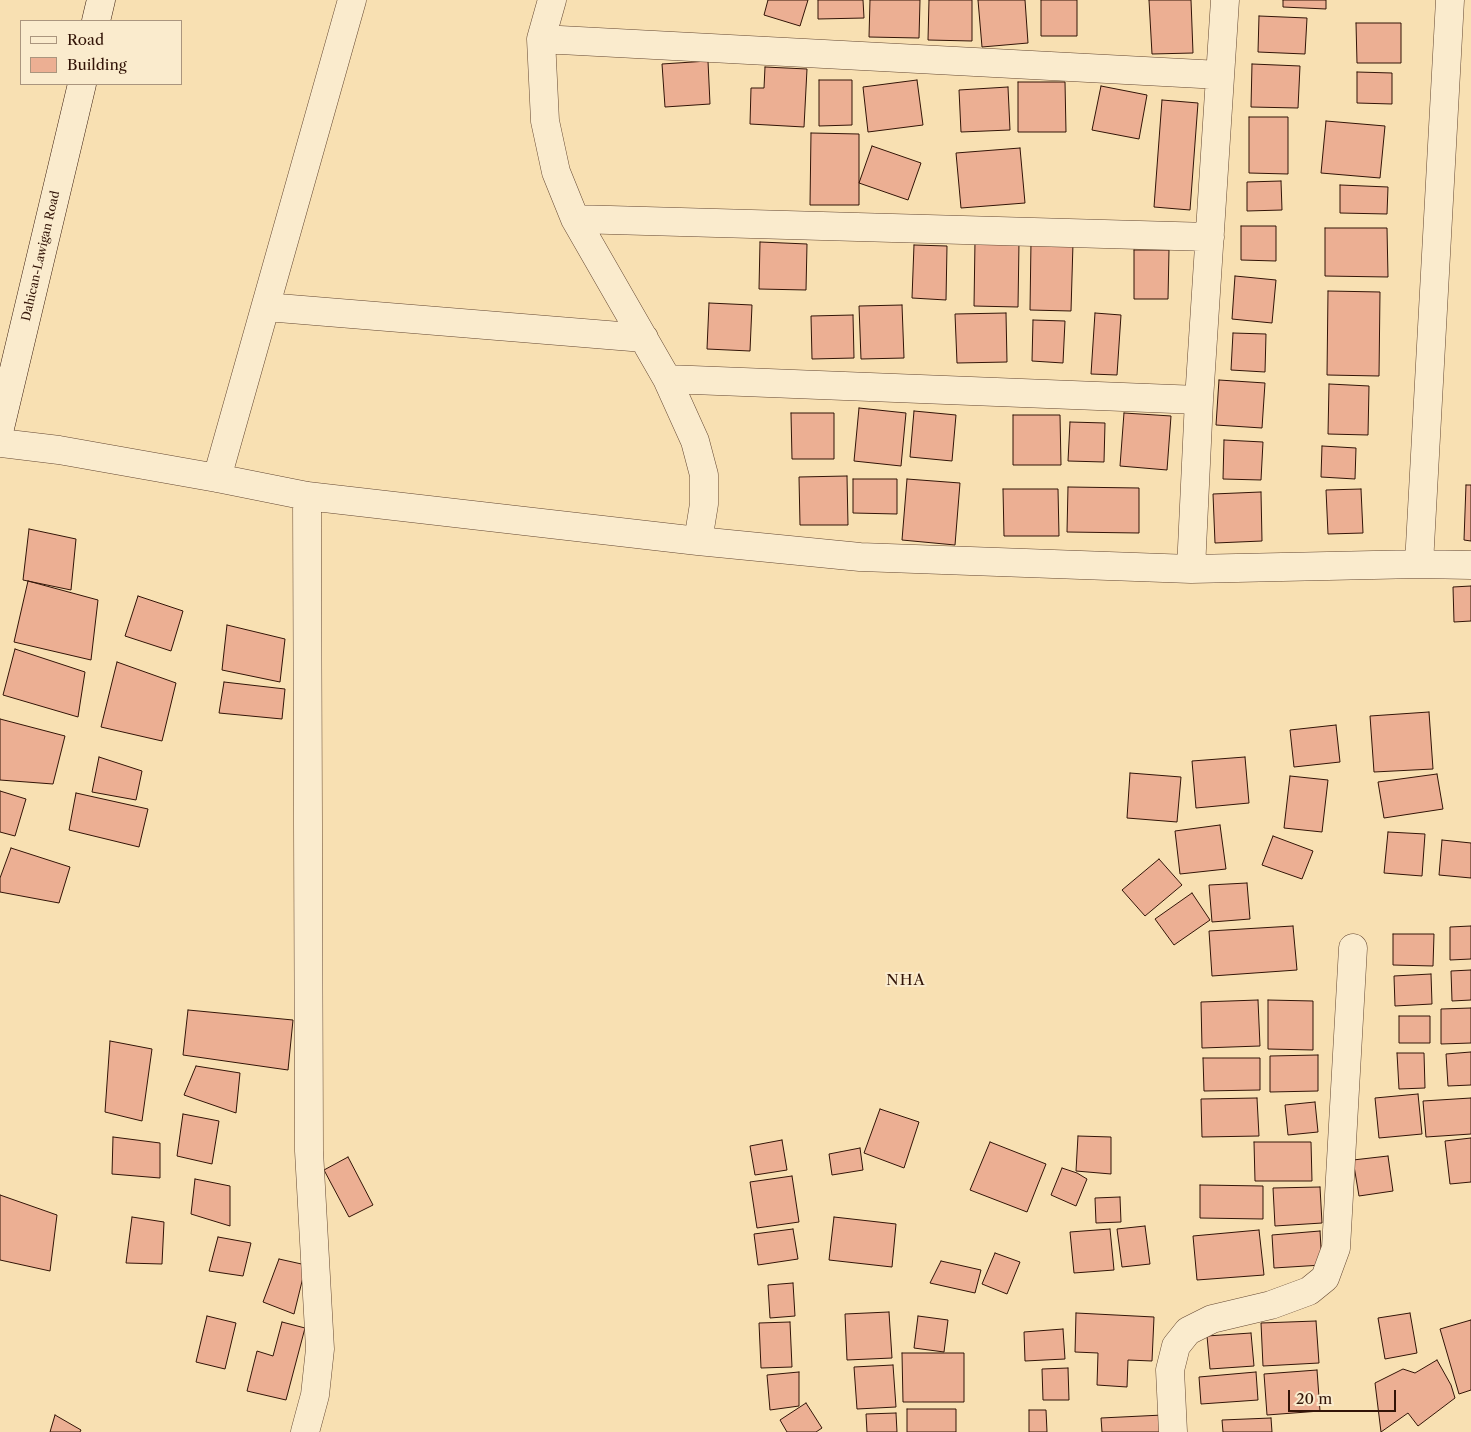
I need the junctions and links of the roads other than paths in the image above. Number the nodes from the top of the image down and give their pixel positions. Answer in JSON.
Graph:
{"nodes":[{"id":1,"x":101,"y":0,"type":"edge"},
{"id":2,"x":352,"y":0,"type":"edge"},
{"id":3,"x":552,"y":0,"type":"edge"},
{"id":4,"x":1226,"y":0,"type":"edge"},
{"id":5,"x":1450,"y":0,"type":"edge"},
{"id":6,"x":96,"y":20,"type":"edge"},
{"id":7,"x":541,"y":39,"type":"junction"},
{"id":8,"x":1220,"y":74,"type":"junction"},
{"id":9,"x":82,"y":85,"type":"edge"},
{"id":10,"x":575,"y":219,"type":"junction"},
{"id":11,"x":1210,"y":237,"type":"junction"},
{"id":12,"x":266,"y":307,"type":"junction"},
{"id":13,"x":644,"y":338,"type":"junction"},
{"id":14,"x":667,"y":379,"type":"junction"},
{"id":15,"x":1199,"y":400,"type":"junction"},
{"id":16,"x":0,"y":428,"type":"edge"},
{"id":17,"x":0,"y":442,"type":"edge"},
{"id":18,"x":217,"y":478,"type":"junction"},
{"id":19,"x":307,"y":496,"type":"junction"},
{"id":20,"x":698,"y":541,"type":"junction"},
{"id":21,"x":1420,"y":564,"type":"junction"},
{"id":22,"x":1471,"y":565,"type":"edge"},
{"id":23,"x":1191,"y":568,"type":"junction"},
{"id":24,"x":1353,"y":948,"type":"dead end"},
{"id":25,"x":305,"y":1432,"type":"edge"},
{"id":26,"x":1173,"y":1432,"type":"edge"}],
"edges":[{"from":1,"to":6,"type":"street"},
{"from":2,"to":12,"type":"street"},
{"from":3,"to":7,"type":"street"},
{"from":4,"to":8,"type":"street"},
{"from":5,"to":21,"type":"street"},
{"from":7,"to":8,"type":"street"},
{"from":7,"to":10,"type":"street"},
{"from":8,"to":11,"type":"street"},
{"from":9,"to":16,"type":"street","name":"Dahican-Lawigan Road"},
{"from":10,"to":11,"type":"street"},
{"from":10,"to":13,"type":"street"},
{"from":11,"to":15,"type":"street"},
{"from":12,"to":13,"type":"street"},
{"from":12,"to":18,"type":"street"},
{"from":13,"to":14,"type":"street"},
{"from":14,"to":15,"type":"street"},
{"from":14,"to":20,"type":"street"},
{"from":15,"to":23,"type":"street"},
{"from":17,"to":18,"type":"street"},
{"from":18,"to":19,"type":"street"},
{"from":19,"to":20,"type":"street"},
{"from":19,"to":25,"type":"street"},
{"from":20,"to":23,"type":"street"},
{"from":21,"to":22,"type":"street"},
{"from":21,"to":23,"type":"street"},
{"from":24,"to":26,"type":"street"}]}
